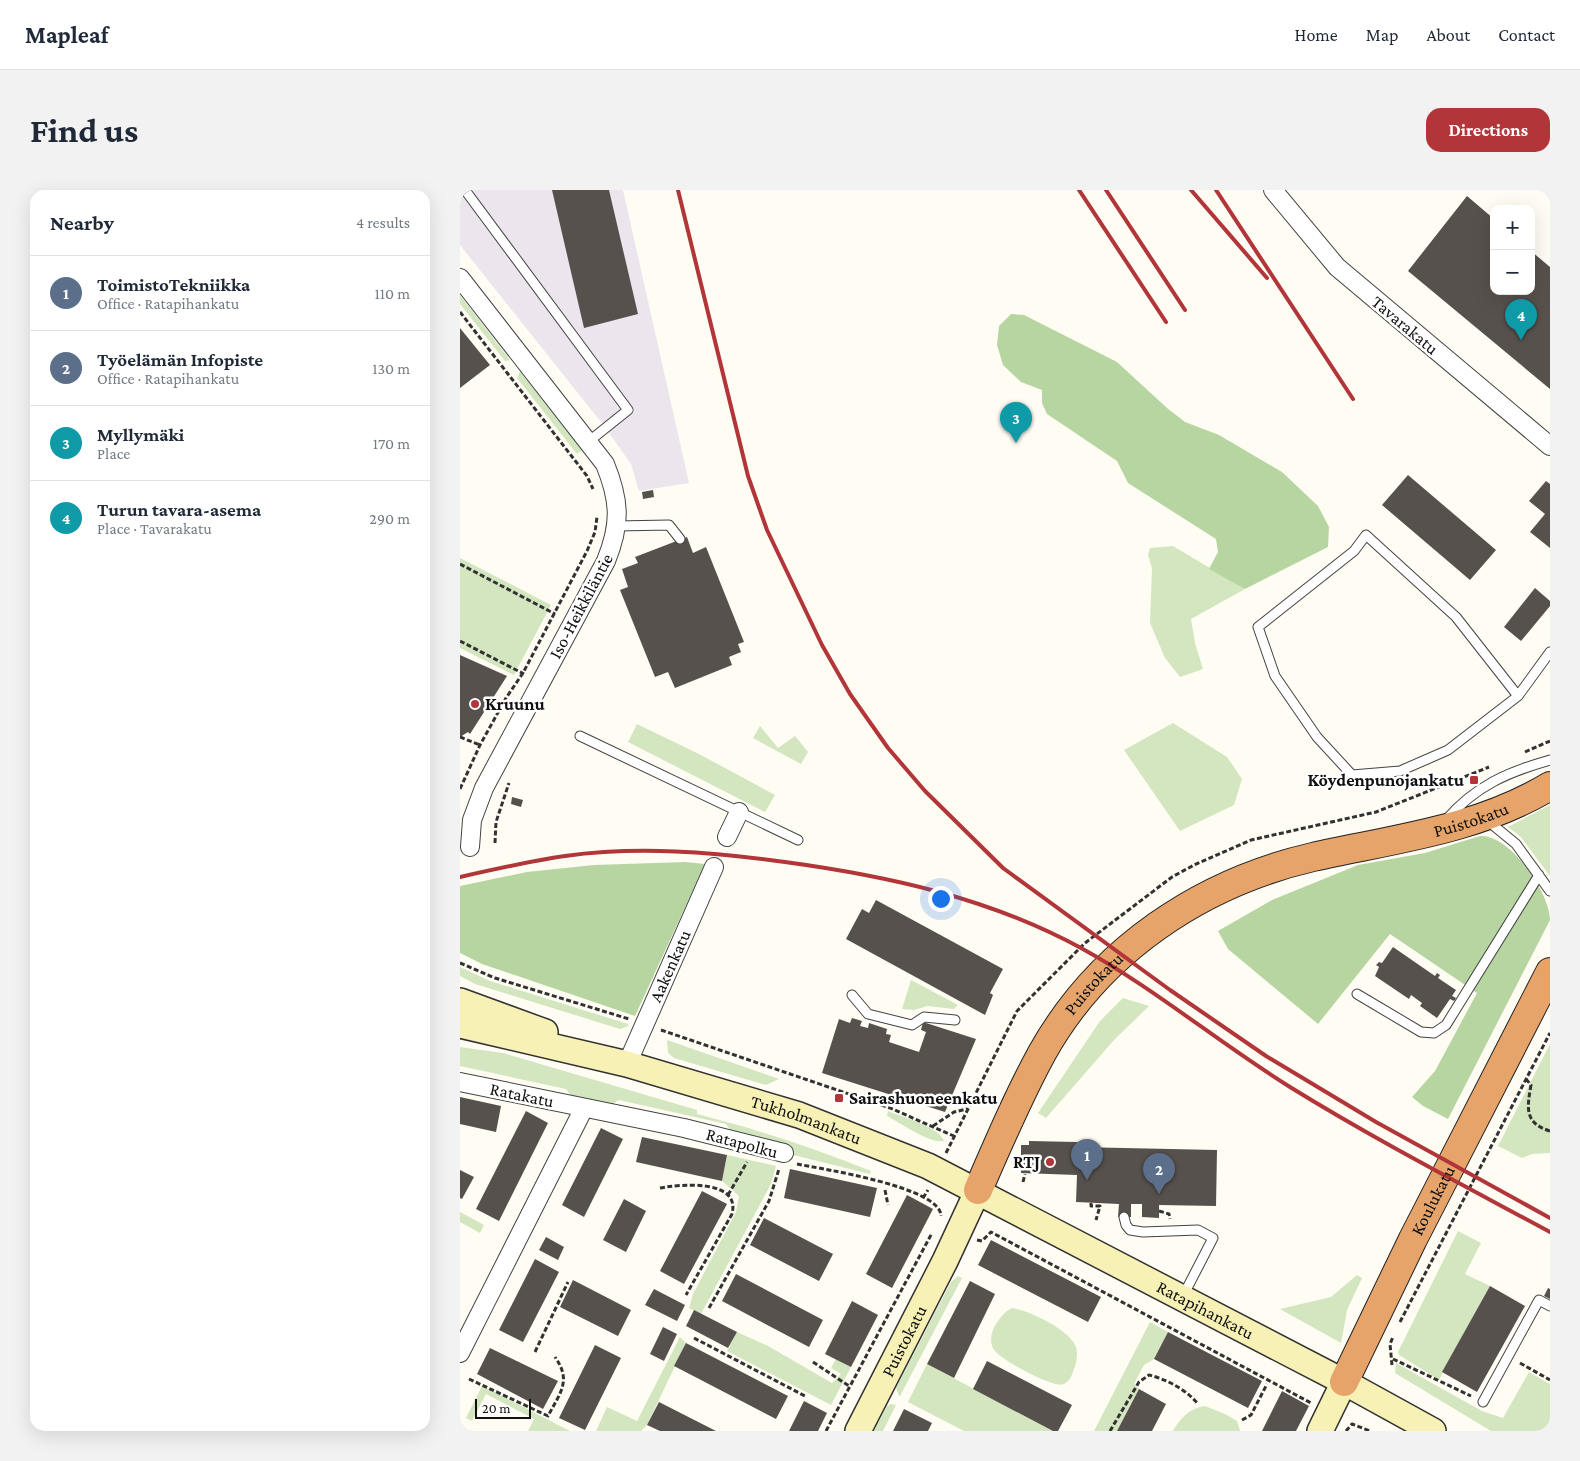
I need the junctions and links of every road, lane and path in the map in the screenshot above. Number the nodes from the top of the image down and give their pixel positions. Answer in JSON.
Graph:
{"nodes":[{"id":1,"x":464,"y":190,"type":"edge"},
{"id":2,"x":1273,"y":190,"type":"edge"},
{"id":3,"x":460,"y":278,"type":"edge"},
{"id":4,"x":460,"y":312,"type":"edge"},
{"id":5,"x":588,"y":442,"type":"junction"},
{"id":6,"x":1550,"y":446,"type":"edge"},
{"id":7,"x":595,"y":493,"type":"dead end"},
{"id":8,"x":597,"y":514,"type":"dead end"},
{"id":9,"x":616,"y":526,"type":"junction"},
{"id":10,"x":680,"y":539,"type":"dead end"},
{"id":11,"x":460,"y":564,"type":"edge"},
{"id":12,"x":554,"y":614,"type":"junction"},
{"id":13,"x":572,"y":624,"type":"junction"},
{"id":14,"x":460,"y":640,"type":"edge"},
{"id":15,"x":1550,"y":652,"type":"edge"},
{"id":16,"x":523,"y":673,"type":"junction"},
{"id":17,"x":540,"y":683,"type":"junction"},
{"id":18,"x":1518,"y":696,"type":"junction"},
{"id":19,"x":580,"y":736,"type":"dead end"},
{"id":20,"x":460,"y":737,"type":"edge"},
{"id":21,"x":480,"y":745,"type":"junction"},
{"id":22,"x":1550,"y":760,"type":"edge"},
{"id":23,"x":509,"y":781,"type":"dead end"},
{"id":24,"x":1550,"y":786,"type":"edge"},
{"id":25,"x":460,"y":789,"type":"edge"},
{"id":26,"x":739,"y":812,"type":"junction"},
{"id":27,"x":1484,"y":818,"type":"junction"},
{"id":28,"x":1435,"y":832,"type":"junction"},
{"id":29,"x":727,"y":837,"type":"dead end"},
{"id":30,"x":798,"y":840,"type":"dead end"},
{"id":31,"x":495,"y":842,"type":"dead end"},
{"id":32,"x":470,"y":847,"type":"dead end"},
{"id":33,"x":714,"y":867,"type":"dead end"},
{"id":34,"x":1539,"y":874,"type":"junction"},
{"id":35,"x":1550,"y":892,"type":"edge"},
{"id":36,"x":460,"y":963,"type":"edge"},
{"id":37,"x":1550,"y":972,"type":"edge"},
{"id":38,"x":1357,"y":994,"type":"dead end"},
{"id":39,"x":852,"y":995,"type":"dead end"},
{"id":40,"x":462,"y":1007,"type":"edge"},
{"id":41,"x":955,"y":1020,"type":"dead end"},
{"id":42,"x":645,"y":1024,"type":"junction"},
{"id":43,"x":1550,"y":1033,"type":"edge"},
{"id":44,"x":627,"y":1064,"type":"junction"},
{"id":45,"x":1526,"y":1079,"type":"junction"},
{"id":46,"x":460,"y":1082,"type":"edge"},
{"id":47,"x":584,"y":1108,"type":"junction"},
{"id":48,"x":967,"y":1109,"type":"dead end"},
{"id":49,"x":933,"y":1126,"type":"junction"},
{"id":50,"x":1550,"y":1131,"type":"edge"},
{"id":51,"x":954,"y":1136,"type":"dead end"},
{"id":52,"x":750,"y":1157,"type":"dead end"},
{"id":53,"x":782,"y":1159,"type":"junction"},
{"id":54,"x":1025,"y":1174,"type":"dead end"},
{"id":55,"x":1023,"y":1182,"type":"dead end"},
{"id":56,"x":660,"y":1188,"type":"dead end"},
{"id":57,"x":885,"y":1190,"type":"dead end"},
{"id":58,"x":978,"y":1190,"type":"junction"},
{"id":59,"x":728,"y":1195,"type":"junction"},
{"id":60,"x":1091,"y":1203,"type":"dead end"},
{"id":61,"x":888,"y":1205,"type":"dead end"},
{"id":62,"x":1159,"y":1211,"type":"dead end"},
{"id":63,"x":1169,"y":1214,"type":"dead end"},
{"id":64,"x":1124,"y":1217,"type":"dead end"},
{"id":65,"x":1096,"y":1220,"type":"dead end"},
{"id":66,"x":938,"y":1222,"type":"dead end"},
{"id":67,"x":935,"y":1228,"type":"dead end"},
{"id":68,"x":982,"y":1241,"type":"dead end"},
{"id":69,"x":568,"y":1282,"type":"dead end"},
{"id":70,"x":686,"y":1295,"type":"dead end"},
{"id":71,"x":1182,"y":1297,"type":"junction"},
{"id":72,"x":1550,"y":1306,"type":"edge"},
{"id":73,"x":710,"y":1308,"type":"dead end"},
{"id":74,"x":1398,"y":1327,"type":"dead end"},
{"id":75,"x":1393,"y":1336,"type":"dead end"},
{"id":76,"x":694,"y":1338,"type":"dead end"},
{"id":77,"x":535,"y":1352,"type":"dead end"},
{"id":78,"x":460,"y":1353,"type":"edge"},
{"id":79,"x":555,"y":1357,"type":"dead end"},
{"id":80,"x":1508,"y":1357,"type":"junction"},
{"id":81,"x":1392,"y":1359,"type":"junction"},
{"id":82,"x":813,"y":1362,"type":"dead end"},
{"id":83,"x":1392,"y":1366,"type":"dead end"},
{"id":84,"x":469,"y":1379,"type":"dead end"},
{"id":85,"x":1550,"y":1380,"type":"edge"},
{"id":86,"x":1344,"y":1382,"type":"junction"},
{"id":87,"x":1267,"y":1384,"type":"dead end"},
{"id":88,"x":849,"y":1386,"type":"junction"},
{"id":89,"x":805,"y":1396,"type":"dead end"},
{"id":90,"x":1483,"y":1402,"type":"joint"},
{"id":91,"x":1198,"y":1404,"type":"dead end"},
{"id":92,"x":1311,"y":1407,"type":"dead end"},
{"id":93,"x":1242,"y":1420,"type":"dead end"},
{"id":94,"x":826,"y":1431,"type":"edge"},
{"id":95,"x":858,"y":1431,"type":"edge"},
{"id":96,"x":1110,"y":1431,"type":"edge"},
{"id":97,"x":1320,"y":1431,"type":"edge"},
{"id":98,"x":1346,"y":1431,"type":"edge"},
{"id":99,"x":1370,"y":1431,"type":"edge"},
{"id":100,"x":1433,"y":1431,"type":"edge"}],
"edges":[{"from":1,"to":5,"type":"lane"},
{"from":2,"to":6,"type":"street","name":"Tavarakatu"},
{"from":3,"to":5,"type":"street","name":"Iso-Heikkiläntie"},
{"from":4,"to":7,"type":"path"},
{"from":5,"to":9,"type":"street","name":"Iso-Heikkiläntie"},
{"from":8,"to":12,"type":"path"},
{"from":9,"to":10,"type":"lane"},
{"from":9,"to":13,"type":"street","name":"Iso-Heikkiläntie"},
{"from":11,"to":12,"type":"path"},
{"from":12,"to":13,"type":"path"},
{"from":12,"to":16,"type":"path"},
{"from":13,"to":17,"type":"street","name":"Iso-Heikkiläntie"},
{"from":14,"to":16,"type":"path"},
{"from":15,"to":18,"type":"lane"},
{"from":16,"to":17,"type":"path"},
{"from":16,"to":21,"type":"path"},
{"from":17,"to":32,"type":"street","name":"Iso-Heikkiläntie"},
{"from":18,"to":18,"type":"lane"},
{"from":19,"to":26,"type":"lane"},
{"from":20,"to":21,"type":"path"},
{"from":21,"to":25,"type":"path"},
{"from":22,"to":28,"type":"lane"},
{"from":23,"to":31,"type":"path"},
{"from":24,"to":27,"type":"highway","name":"Puistokatu"},
{"from":26,"to":29,"type":"street"},
{"from":26,"to":30,"type":"lane"},
{"from":27,"to":28,"type":"highway","name":"Puistokatu"},
{"from":27,"to":34,"type":"lane"},
{"from":28,"to":58,"type":"highway","name":"Puistokatu"},
{"from":33,"to":42,"type":"street","name":"Aakenkatu"},
{"from":34,"to":35,"type":"lane"},
{"from":34,"to":38,"type":"lane"},
{"from":36,"to":42,"type":"path"},
{"from":37,"to":86,"type":"highway","name":"Koulukatu"},
{"from":39,"to":41,"type":"lane"},
{"from":40,"to":44,"type":"main road","name":"Tukholmankatu"},
{"from":42,"to":44,"type":"street","name":"Aakenkatu"},
{"from":42,"to":49,"type":"path"},
{"from":43,"to":45,"type":"path"},
{"from":44,"to":58,"type":"main road","name":"Tukholmankatu"},
{"from":45,"to":50,"type":"path"},
{"from":45,"to":74,"type":"path"},
{"from":46,"to":47,"type":"street","name":"Ratakatu"},
{"from":47,"to":53,"type":"street","name":"Ratapolku"},
{"from":47,"to":78,"type":"street"},
{"from":48,"to":49,"type":"path"},
{"from":49,"to":51,"type":"path"},
{"from":52,"to":59,"type":"path"},
{"from":53,"to":66,"type":"path","name":"Ratapolku"},
{"from":53,"to":73,"type":"path"},
{"from":54,"to":55,"type":"path"},
{"from":56,"to":59,"type":"path"},
{"from":57,"to":61,"type":"path"},
{"from":58,"to":71,"type":"main road","name":"Ratapihankatu"},
{"from":58,"to":95,"type":"main road","name":"Puistokatu"},
{"from":59,"to":70,"type":"path"},
{"from":60,"to":65,"type":"path"},
{"from":62,"to":63,"type":"path"},
{"from":64,"to":71,"type":"lane"},
{"from":67,"to":88,"type":"path"},
{"from":68,"to":92,"type":"path"},
{"from":69,"to":77,"type":"path"},
{"from":71,"to":86,"type":"main road","name":"Ratapihankatu"},
{"from":72,"to":80,"type":"lane"},
{"from":75,"to":81,"type":"path"},
{"from":76,"to":89,"type":"path"},
{"from":79,"to":84,"type":"path"},
{"from":80,"to":85,"type":"path"},
{"from":80,"to":90,"type":"lane"},
{"from":81,"to":83,"type":"path"},
{"from":81,"to":90,"type":"path"},
{"from":82,"to":88,"type":"path"},
{"from":86,"to":97,"type":"main road","name":"Koulukatu"},
{"from":86,"to":100,"type":"main road","name":"Ratapihankatu"},
{"from":87,"to":93,"type":"path"},
{"from":88,"to":94,"type":"path"},
{"from":91,"to":96,"type":"path"},
{"from":98,"to":99,"type":"path"}]}
